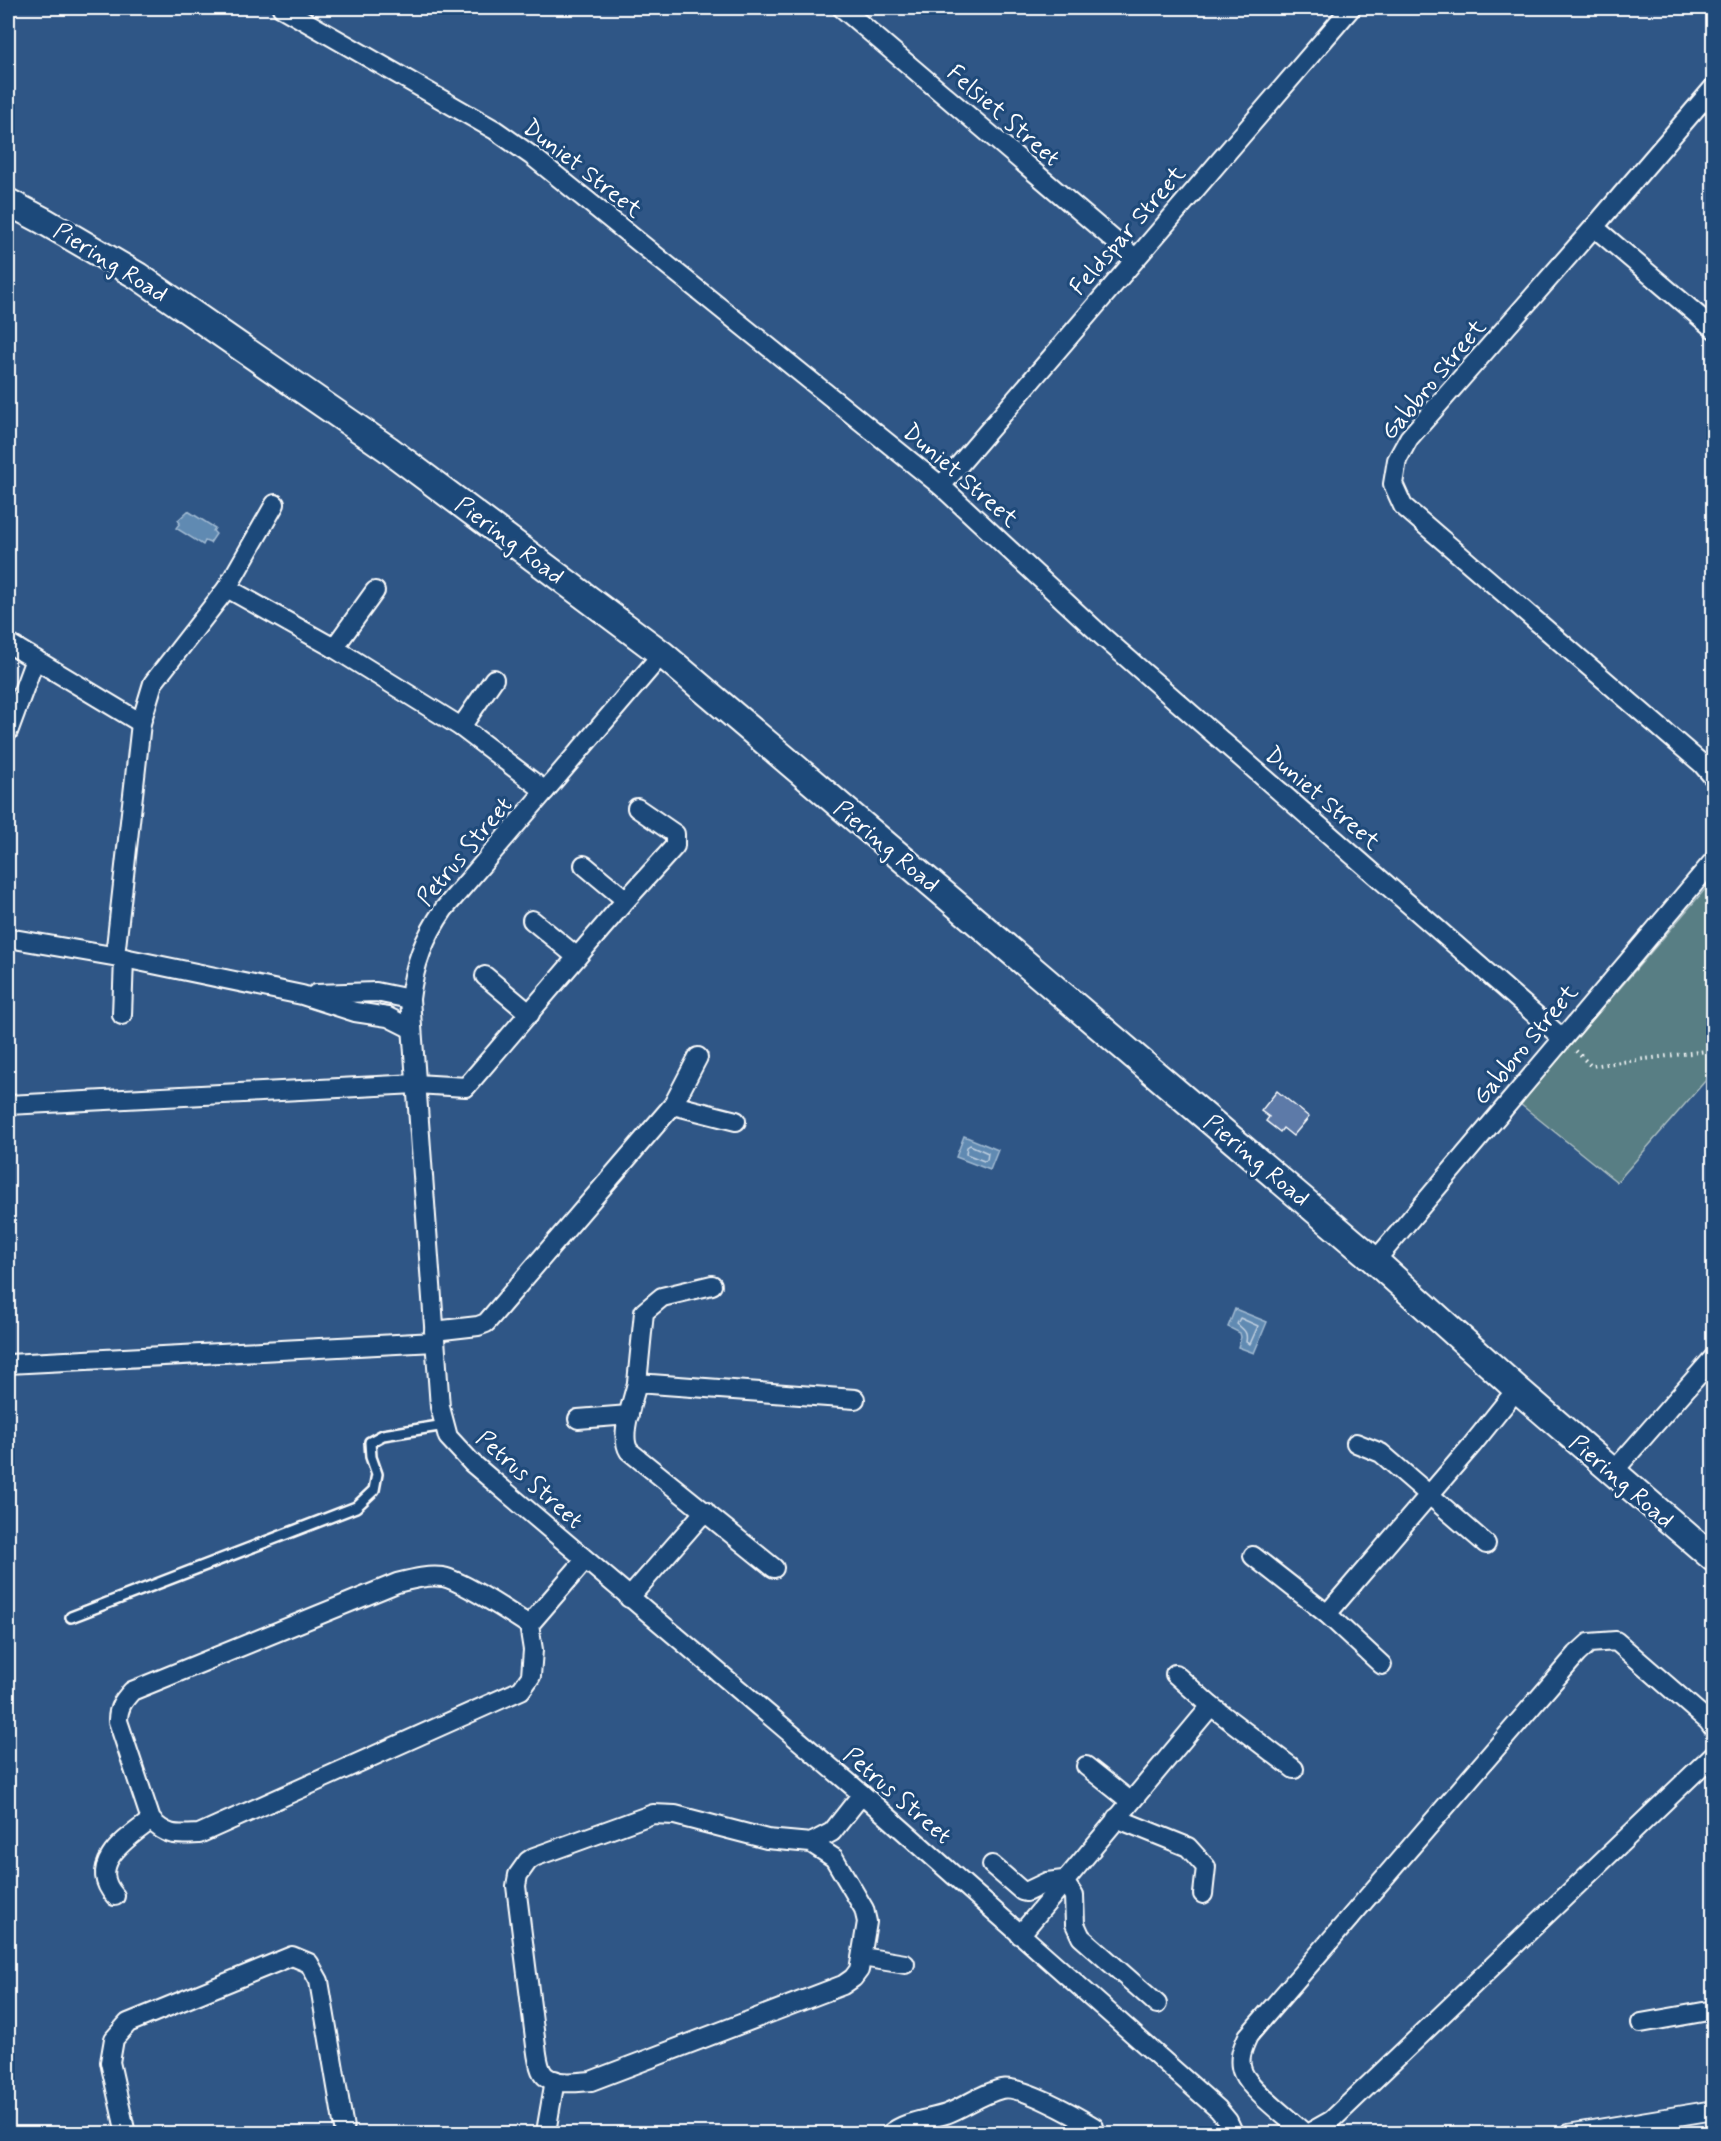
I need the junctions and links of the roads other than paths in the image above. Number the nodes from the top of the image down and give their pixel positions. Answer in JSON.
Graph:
{"nodes":[{"id":1,"x":282,"y":8,"type":"edge"},
{"id":2,"x":842,"y":8,"type":"edge"},
{"id":3,"x":1351,"y":8,"type":"edge"},
{"id":4,"x":1713,"y":87,"type":"edge"},
{"id":5,"x":8,"y":202,"type":"edge"},
{"id":6,"x":1594,"y":227,"type":"junction"},
{"id":7,"x":1135,"y":258,"type":"junction"},
{"id":8,"x":1713,"y":328,"type":"edge"},
{"id":9,"x":941,"y":486,"type":"junction"},
{"id":10,"x":275,"y":504,"type":"dead end"},
{"id":11,"x":227,"y":588,"type":"junction"},
{"id":12,"x":375,"y":591,"type":"dead end"},
{"id":13,"x":8,"y":643,"type":"edge"},
{"id":14,"x":334,"y":648,"type":"junction"},
{"id":15,"x":662,"y":654,"type":"junction"},
{"id":16,"x":35,"y":659,"type":"junction"},
{"id":17,"x":494,"y":680,"type":"dead end"},
{"id":18,"x":141,"y":723,"type":"junction"},
{"id":19,"x":461,"y":727,"type":"junction"},
{"id":20,"x":8,"y":732,"type":"edge"},
{"id":21,"x":1713,"y":778,"type":"edge"},
{"id":22,"x":545,"y":791,"type":"junction"},
{"id":23,"x":637,"y":808,"type":"dead end"},
{"id":24,"x":1713,"y":860,"type":"edge"},
{"id":25,"x":584,"y":865,"type":"dead end"},
{"id":26,"x":626,"y":900,"type":"junction"},
{"id":27,"x":532,"y":920,"type":"dead end"},
{"id":28,"x":8,"y":938,"type":"edge"},
{"id":29,"x":120,"y":957,"type":"junction"},
{"id":30,"x":578,"y":957,"type":"junction"},
{"id":31,"x":485,"y":976,"type":"dead end"},
{"id":32,"x":302,"y":995,"type":"junction"},
{"id":33,"x":410,"y":999,"type":"junction"},
{"id":34,"x":530,"y":1014,"type":"junction"},
{"id":35,"x":122,"y":1015,"type":"dead end"},
{"id":36,"x":412,"y":1029,"type":"junction"},
{"id":37,"x":1562,"y":1038,"type":"junction"},
{"id":38,"x":698,"y":1057,"type":"dead end"},
{"id":39,"x":416,"y":1084,"type":"junction"},
{"id":40,"x":8,"y":1105,"type":"edge"},
{"id":41,"x":673,"y":1105,"type":"junction"},
{"id":42,"x":736,"y":1120,"type":"dead end"},
{"id":43,"x":1375,"y":1261,"type":"junction"},
{"id":44,"x":712,"y":1285,"type":"dead end"},
{"id":45,"x":435,"y":1336,"type":"junction"},
{"id":46,"x":1713,"y":1357,"type":"edge"},
{"id":47,"x":8,"y":1364,"type":"edge"},
{"id":48,"x":637,"y":1383,"type":"junction"},
{"id":49,"x":1517,"y":1389,"type":"junction"},
{"id":50,"x":855,"y":1399,"type":"dead end"},
{"id":51,"x":629,"y":1415,"type":"junction"},
{"id":52,"x":578,"y":1419,"type":"dead end"},
{"id":53,"x":445,"y":1425,"type":"junction"},
{"id":54,"x":1356,"y":1443,"type":"dead end"},
{"id":55,"x":1612,"y":1473,"type":"junction"},
{"id":56,"x":1430,"y":1494,"type":"junction"},
{"id":57,"x":705,"y":1511,"type":"junction"},
{"id":58,"x":1486,"y":1544,"type":"dead end"},
{"id":59,"x":1253,"y":1556,"type":"dead end"},
{"id":60,"x":1713,"y":1559,"type":"edge"},
{"id":61,"x":585,"y":1560,"type":"junction"},
{"id":62,"x":774,"y":1568,"type":"dead end"},
{"id":63,"x":629,"y":1598,"type":"junction"},
{"id":64,"x":1327,"y":1614,"type":"junction"},
{"id":65,"x":70,"y":1617,"type":"dead end"},
{"id":66,"x":529,"y":1625,"type":"junction"},
{"id":67,"x":1382,"y":1665,"type":"dead end"},
{"id":68,"x":1175,"y":1674,"type":"dead end"},
{"id":69,"x":1211,"y":1707,"type":"junction"},
{"id":70,"x":1713,"y":1729,"type":"edge"},
{"id":71,"x":1713,"y":1754,"type":"edge"},
{"id":72,"x":1086,"y":1766,"type":"dead end"},
{"id":73,"x":1294,"y":1769,"type":"dead end"},
{"id":74,"x":862,"y":1794,"type":"junction"},
{"id":75,"x":1130,"y":1802,"type":"junction"},
{"id":76,"x":1116,"y":1818,"type":"junction"},
{"id":77,"x":151,"y":1820,"type":"junction"},
{"id":78,"x":811,"y":1844,"type":"junction"},
{"id":79,"x":993,"y":1865,"type":"dead end"},
{"id":80,"x":1064,"y":1880,"type":"junction"},
{"id":81,"x":1203,"y":1894,"type":"dead end"},
{"id":82,"x":115,"y":1896,"type":"dead end"},
{"id":83,"x":1020,"y":1935,"type":"junction"},
{"id":84,"x":862,"y":1957,"type":"junction"},
{"id":85,"x":905,"y":1964,"type":"dead end"},
{"id":86,"x":1157,"y":2004,"type":"dead end"},
{"id":87,"x":1713,"y":2010,"type":"edge"},
{"id":88,"x":1641,"y":2023,"type":"dead end"},
{"id":89,"x":555,"y":2080,"type":"junction"},
{"id":90,"x":1713,"y":2110,"type":"edge"},
{"id":91,"x":1094,"y":2127,"type":"dead end"},
{"id":92,"x":546,"y":2132,"type":"edge"},
{"id":93,"x":126,"y":2133,"type":"edge"},
{"id":94,"x":345,"y":2133,"type":"edge"},
{"id":95,"x":890,"y":2133,"type":"edge"},
{"id":96,"x":1234,"y":2133,"type":"edge"},
{"id":97,"x":1306,"y":2133,"type":"edge"},
{"id":98,"x":1568,"y":2133,"type":"edge"}],
"edges":[{"from":1,"to":9,"type":"street","name":"Duniet Street"},
{"from":2,"to":7,"type":"street","name":"Felsiet Street"},
{"from":3,"to":7,"type":"street","name":"Feldspar Street"},
{"from":4,"to":6,"type":"street","name":"Gabbro Street"},
{"from":5,"to":15,"type":"street","name":"Piering Road"},
{"from":6,"to":8,"type":"street"},
{"from":6,"to":21,"type":"street","name":"Gabbro Street"},
{"from":7,"to":9,"type":"street","name":"Feldspar Street"},
{"from":9,"to":37,"type":"street","name":"Duniet Street"},
{"from":10,"to":11,"type":"street"},
{"from":11,"to":14,"type":"street"},
{"from":11,"to":18,"type":"street"},
{"from":12,"to":14,"type":"street"},
{"from":13,"to":16,"type":"street"},
{"from":14,"to":19,"type":"street"},
{"from":15,"to":22,"type":"street","name":"Petrus Street"},
{"from":15,"to":43,"type":"street","name":"Piering Road"},
{"from":16,"to":18,"type":"street"},
{"from":16,"to":20,"type":"street"},
{"from":17,"to":19,"type":"street"},
{"from":18,"to":29,"type":"street"},
{"from":19,"to":22,"type":"street"},
{"from":22,"to":33,"type":"street","name":"Petrus Street"},
{"from":23,"to":26,"type":"street"},
{"from":24,"to":37,"type":"street","name":"Gabbro Street"},
{"from":25,"to":26,"type":"street"},
{"from":26,"to":30,"type":"street"},
{"from":27,"to":30,"type":"street"},
{"from":28,"to":29,"type":"street"},
{"from":29,"to":32,"type":"street"},
{"from":29,"to":35,"type":"street"},
{"from":30,"to":34,"type":"street"},
{"from":31,"to":34,"type":"street"},
{"from":32,"to":33,"type":"street"},
{"from":32,"to":36,"type":"street"},
{"from":33,"to":36,"type":"street","name":"Petrus Street"},
{"from":34,"to":39,"type":"street"},
{"from":36,"to":39,"type":"street","name":"Petrus Street"},
{"from":37,"to":43,"type":"street","name":"Gabbro Street"},
{"from":38,"to":41,"type":"street"},
{"from":39,"to":40,"type":"street"},
{"from":39,"to":45,"type":"street","name":"Petrus Street"},
{"from":41,"to":42,"type":"street"},
{"from":41,"to":45,"type":"street"},
{"from":43,"to":49,"type":"street","name":"Piering Road"},
{"from":44,"to":48,"type":"street"},
{"from":45,"to":47,"type":"street"},
{"from":45,"to":53,"type":"street","name":"Petrus Street"},
{"from":46,"to":55,"type":"street"},
{"from":48,"to":50,"type":"street"},
{"from":48,"to":51,"type":"street"},
{"from":49,"to":55,"type":"street","name":"Piering Road"},
{"from":49,"to":56,"type":"street"},
{"from":51,"to":52,"type":"street"},
{"from":51,"to":57,"type":"street"},
{"from":53,"to":61,"type":"street","name":"Petrus Street"},
{"from":53,"to":65,"type":"lane"},
{"from":54,"to":56,"type":"street"},
{"from":55,"to":60,"type":"street","name":"Piering Road"},
{"from":56,"to":58,"type":"street"},
{"from":56,"to":64,"type":"street"},
{"from":57,"to":62,"type":"street"},
{"from":57,"to":63,"type":"street"},
{"from":59,"to":64,"type":"street"},
{"from":61,"to":63,"type":"street","name":"Petrus Street"},
{"from":61,"to":66,"type":"street"},
{"from":63,"to":74,"type":"street","name":"Petrus Street"},
{"from":64,"to":67,"type":"street"},
{"from":66,"to":77,"type":"street"},
{"from":66,"to":77,"type":"street"},
{"from":68,"to":69,"type":"street"},
{"from":69,"to":73,"type":"street"},
{"from":69,"to":75,"type":"street"},
{"from":70,"to":97,"type":"street"},
{"from":71,"to":97,"type":"street"},
{"from":72,"to":75,"type":"street"},
{"from":74,"to":78,"type":"street"},
{"from":74,"to":83,"type":"street","name":"Petrus Street"},
{"from":75,"to":76,"type":"street"},
{"from":76,"to":80,"type":"street"},
{"from":76,"to":81,"type":"street"},
{"from":77,"to":82,"type":"street"},
{"from":78,"to":84,"type":"street"},
{"from":78,"to":89,"type":"street"},
{"from":79,"to":80,"type":"street"},
{"from":80,"to":83,"type":"street"},
{"from":80,"to":86,"type":"street"},
{"from":83,"to":96,"type":"street","name":"Petrus Street"},
{"from":84,"to":85,"type":"street"},
{"from":84,"to":89,"type":"street"},
{"from":87,"to":88,"type":"street"},
{"from":89,"to":92,"type":"street"},
{"from":90,"to":98,"type":"street"},
{"from":91,"to":95,"type":"street"},
{"from":93,"to":94,"type":"street"}]}
